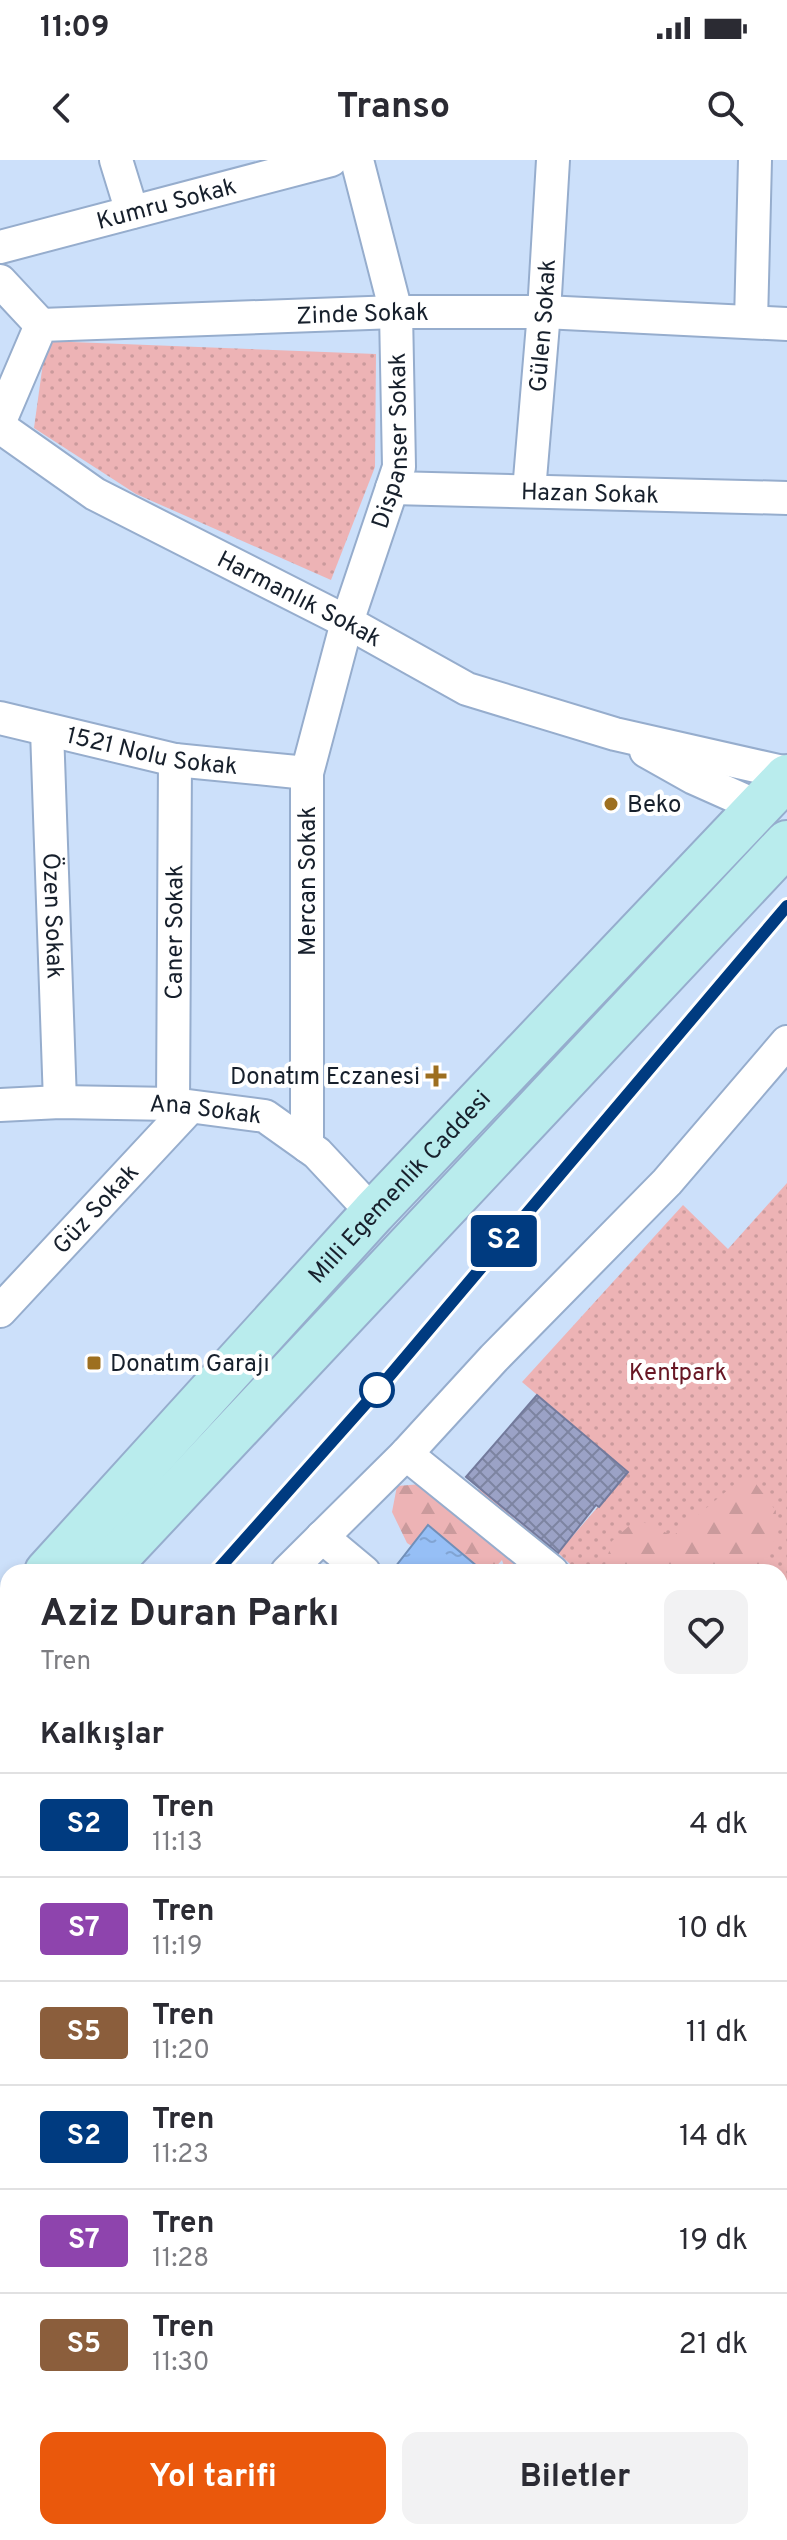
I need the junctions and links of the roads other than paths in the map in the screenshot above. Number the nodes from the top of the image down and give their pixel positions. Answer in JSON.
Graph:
{"nodes":[{"id":1,"x":116,"y":160,"type":"edge"},
{"id":2,"x":331,"y":160,"type":"edge"},
{"id":3,"x":357,"y":160,"type":"edge"},
{"id":4,"x":553,"y":160,"type":"edge"},
{"id":5,"x":755,"y":160,"type":"edge"},
{"id":6,"x":132,"y":212,"type":"junction"},
{"id":7,"x":0,"y":247,"type":"edge"},
{"id":8,"x":0,"y":281,"type":"edge"},
{"id":9,"x":396,"y":312,"type":"junction"},
{"id":10,"x":544,"y":312,"type":"junction"},
{"id":11,"x":751,"y":322,"type":"junction"},
{"id":12,"x":787,"y":324,"type":"edge"},
{"id":13,"x":41,"y":325,"type":"junction"},
{"id":14,"x":0,"y":421,"type":"edge"},
{"id":15,"x":0,"y":427,"type":"edge"},
{"id":16,"x":392,"y":488,"type":"junction"},
{"id":17,"x":529,"y":491,"type":"junction"},
{"id":18,"x":787,"y":498,"type":"edge"},
{"id":19,"x":347,"y":622,"type":"junction"},
{"id":20,"x":0,"y":718,"type":"edge"},
{"id":21,"x":47,"y":730,"type":"junction"},
{"id":22,"x":615,"y":734,"type":"junction"},
{"id":23,"x":175,"y":760,"type":"junction"},
{"id":24,"x":307,"y":773,"type":"junction"},
{"id":25,"x":780,"y":796,"type":"edge"},
{"id":26,"x":787,"y":843,"type":"edge"},
{"id":27,"x":787,"y":1042,"type":"edge"},
{"id":28,"x":60,"y":1102,"type":"junction"},
{"id":29,"x":0,"y":1105,"type":"edge"},
{"id":30,"x":182,"y":1106,"type":"junction"},
{"id":31,"x":307,"y":1146,"type":"junction"},
{"id":32,"x":373,"y":1213,"type":"junction"},
{"id":33,"x":0,"y":1311,"type":"edge"},
{"id":34,"x":406,"y":1454,"type":"junction"},
{"id":35,"x":322,"y":1537,"type":"junction"},
{"id":36,"x":54,"y":1564,"type":"edge"},
{"id":37,"x":111,"y":1564,"type":"edge"},
{"id":38,"x":295,"y":1564,"type":"edge"},
{"id":39,"x":354,"y":1564,"type":"edge"},
{"id":40,"x":542,"y":1564,"type":"edge"}],
"edges":[{"from":1,"to":6,"type":"street"},
{"from":2,"to":6,"type":"street","name":"Kumru Sokak"},
{"from":3,"to":9,"type":"street","name":"Dispanser Sokak"},
{"from":4,"to":10,"type":"street","name":"Gülen Sokak"},
{"from":5,"to":11,"type":"street"},
{"from":6,"to":7,"type":"street","name":"Kumru Sokak"},
{"from":8,"to":13,"type":"street"},
{"from":9,"to":10,"type":"street","name":"Zinde Sokak"},
{"from":9,"to":13,"type":"street","name":"Zinde Sokak"},
{"from":9,"to":16,"type":"street","name":"Dispanser Sokak"},
{"from":10,"to":11,"type":"street","name":"Zinde Sokak"},
{"from":10,"to":17,"type":"street","name":"Gülen Sokak"},
{"from":11,"to":12,"type":"street","name":"Zinde Sokak"},
{"from":13,"to":14,"type":"street"},
{"from":15,"to":19,"type":"street","name":"Harmanlık Sokak"},
{"from":16,"to":17,"type":"street","name":"Hazan Sokak"},
{"from":16,"to":19,"type":"street","name":"Dispanser Sokak"},
{"from":17,"to":18,"type":"street","name":"Hazan Sokak"},
{"from":19,"to":22,"type":"street","name":"Harmanlık Sokak"},
{"from":19,"to":24,"type":"street","name":"Mercan Sokak"},
{"from":20,"to":21,"type":"street","name":"1521 Nolu Sokak"},
{"from":21,"to":23,"type":"street","name":"1521 Nolu Sokak"},
{"from":21,"to":28,"type":"street","name":"Özen Sokak"},
{"from":22,"to":25,"type":"street","name":"Harmanlık Sokak"},
{"from":22,"to":25,"type":"street","name":"Harmanlık Sokak"},
{"from":23,"to":24,"type":"street","name":"1521 Nolu Sokak"},
{"from":23,"to":30,"type":"street","name":"Caner Sokak"},
{"from":24,"to":31,"type":"street","name":"Mercan Sokak"},
{"from":25,"to":32,"type":"main road","name":"Milli Egemenlik Caddesi"},
{"from":26,"to":37,"type":"main road","name":"Milli Egemenlik Caddesi"},
{"from":27,"to":34,"type":"street"},
{"from":28,"to":29,"type":"street","name":"Ana Sokak"},
{"from":28,"to":30,"type":"street","name":"Ana Sokak"},
{"from":30,"to":31,"type":"street","name":"Ana Sokak"},
{"from":30,"to":33,"type":"street","name":"Güz Sokak"},
{"from":31,"to":32,"type":"street","name":"Ana Sokak"},
{"from":32,"to":36,"type":"main road","name":"Milli Egemenlik Caddesi"},
{"from":34,"to":35,"type":"street"},
{"from":34,"to":40,"type":"street"},
{"from":35,"to":38,"type":"street"},
{"from":35,"to":39,"type":"street"}]}
